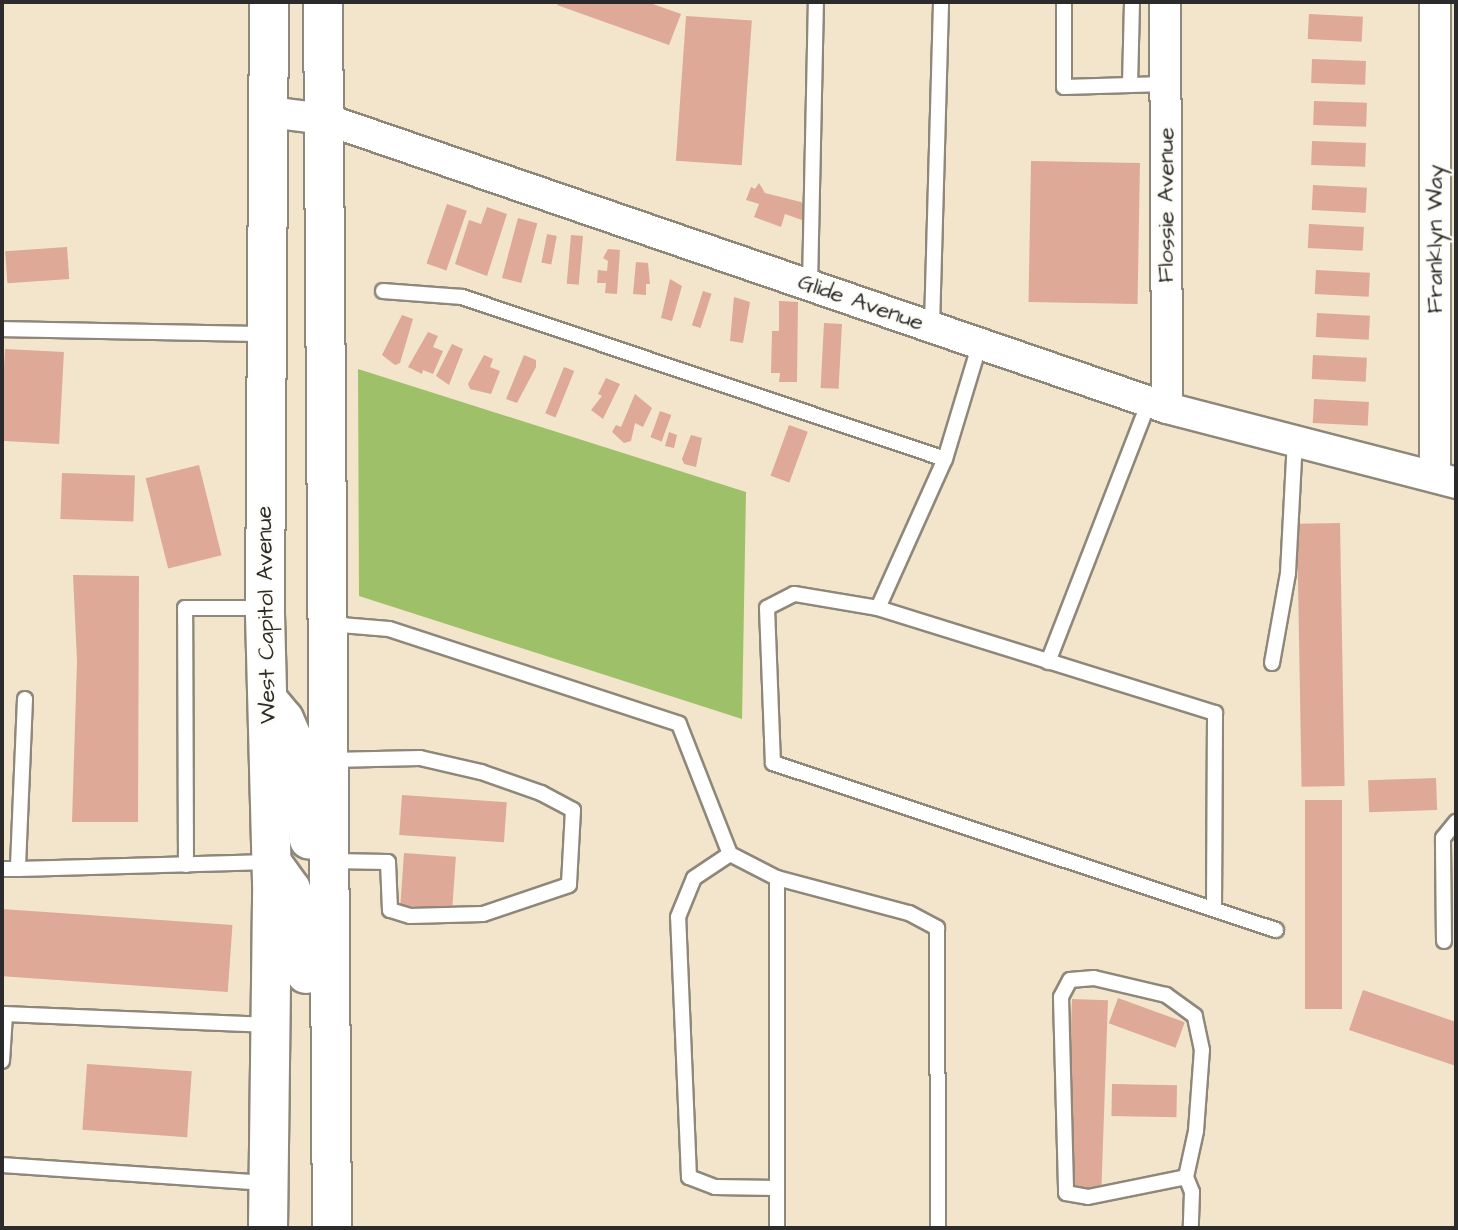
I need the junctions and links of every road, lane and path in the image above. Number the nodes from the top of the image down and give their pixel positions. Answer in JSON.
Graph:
{"nodes":[{"id":1,"x":268,"y":2,"type":"edge"},
{"id":2,"x":323,"y":2,"type":"edge"},
{"id":3,"x":816,"y":2,"type":"edge"},
{"id":4,"x":942,"y":2,"type":"edge"},
{"id":5,"x":1064,"y":2,"type":"edge"},
{"id":6,"x":1132,"y":2,"type":"edge"},
{"id":7,"x":1165,"y":2,"type":"edge"},
{"id":8,"x":1435,"y":2,"type":"edge"},
{"id":9,"x":1165,"y":83,"type":"junction"},
{"id":10,"x":1130,"y":85,"type":"junction"},
{"id":11,"x":269,"y":112,"type":"junction"},
{"id":12,"x":325,"y":119,"type":"junction"},
{"id":13,"x":810,"y":285,"type":"junction"},
{"id":14,"x":383,"y":291,"type":"dead end"},
{"id":15,"x":932,"y":327,"type":"junction"},
{"id":16,"x":2,"y":329,"type":"edge"},
{"id":17,"x":266,"y":334,"type":"junction"},
{"id":18,"x":980,"y":343,"type":"junction"},
{"id":19,"x":1158,"y":405,"type":"junction"},
{"id":20,"x":1295,"y":440,"type":"junction"},
{"id":21,"x":945,"y":459,"type":"junction"},
{"id":22,"x":1446,"y":479,"type":"edge"},
{"id":23,"x":265,"y":608,"type":"junction"},
{"id":24,"x":878,"y":608,"type":"junction"},
{"id":25,"x":328,"y":624,"type":"junction"},
{"id":26,"x":1048,"y":662,"type":"junction"},
{"id":27,"x":1272,"y":663,"type":"dead end"},
{"id":28,"x":25,"y":699,"type":"dead end"},
{"id":29,"x":267,"y":699,"type":"junction"},
{"id":30,"x":329,"y":760,"type":"junction"},
{"id":31,"x":1456,"y":822,"type":"edge"},
{"id":32,"x":730,"y":853,"type":"junction"},
{"id":33,"x":329,"y":861,"type":"junction"},
{"id":34,"x":271,"y":862,"type":"junction"},
{"id":35,"x":186,"y":865,"type":"junction"},
{"id":36,"x":2,"y":869,"type":"edge"},
{"id":37,"x":18,"y":869,"type":"junction"},
{"id":38,"x":777,"y":878,"type":"junction"},
{"id":39,"x":1214,"y":909,"type":"junction"},
{"id":40,"x":1276,"y":930,"type":"dead end"},
{"id":41,"x":1444,"y":941,"type":"dead end"},
{"id":42,"x":270,"y":1025,"type":"junction"},
{"id":43,"x":2,"y":1060,"type":"edge"},
{"id":44,"x":331,"y":1114,"type":"junction"},
{"id":45,"x":2,"y":1165,"type":"edge"},
{"id":46,"x":1186,"y":1177,"type":"junction"},
{"id":47,"x":269,"y":1184,"type":"junction"},
{"id":48,"x":777,"y":1188,"type":"junction"},
{"id":49,"x":268,"y":1228,"type":"edge"},
{"id":50,"x":331,"y":1228,"type":"edge"},
{"id":51,"x":777,"y":1228,"type":"edge"},
{"id":52,"x":938,"y":1228,"type":"edge"},
{"id":53,"x":1191,"y":1228,"type":"edge"}],
"edges":[{"from":1,"to":11,"type":"main road","name":"West Capitol Avenue"},
{"from":2,"to":12,"type":"main road"},
{"from":3,"to":13,"type":"lane"},
{"from":4,"to":15,"type":"lane"},
{"from":5,"to":10,"type":"lane"},
{"from":6,"to":10,"type":"lane"},
{"from":7,"to":9,"type":"street","name":"Flossie Avenue"},
{"from":8,"to":22,"type":"street","name":"Franklyn Way"},
{"from":9,"to":10,"type":"lane"},
{"from":9,"to":19,"type":"street","name":"Flossie Avenue"},
{"from":11,"to":12,"type":"street","name":"Glide Avenue"},
{"from":11,"to":17,"type":"main road","name":"West Capitol Avenue"},
{"from":12,"to":13,"type":"street","name":"Glide Avenue"},
{"from":12,"to":25,"type":"main road"},
{"from":13,"to":15,"type":"street","name":"Glide Avenue"},
{"from":14,"to":21,"type":"lane"},
{"from":15,"to":18,"type":"street","name":"Glide Avenue"},
{"from":16,"to":17,"type":"lane"},
{"from":17,"to":23,"type":"main road","name":"West Capitol Avenue"},
{"from":18,"to":19,"type":"street","name":"Glide Avenue"},
{"from":18,"to":21,"type":"lane"},
{"from":19,"to":20,"type":"street","name":"Glide Avenue"},
{"from":19,"to":26,"type":"lane"},
{"from":20,"to":22,"type":"street","name":"Glide Avenue"},
{"from":20,"to":27,"type":"lane"},
{"from":21,"to":24,"type":"lane"},
{"from":23,"to":29,"type":"main road","name":"West Capitol Avenue"},
{"from":23,"to":35,"type":"lane"},
{"from":24,"to":26,"type":"lane"},
{"from":24,"to":39,"type":"lane"},
{"from":25,"to":30,"type":"main road"},
{"from":25,"to":32,"type":"lane"},
{"from":26,"to":39,"type":"lane"},
{"from":28,"to":37,"type":"lane"},
{"from":29,"to":33,"type":"main road"},
{"from":29,"to":34,"type":"main road","name":"West Capitol Avenue"},
{"from":30,"to":33,"type":"main road"},
{"from":30,"to":33,"type":"lane"},
{"from":31,"to":41,"type":"lane"},
{"from":32,"to":38,"type":"lane"},
{"from":32,"to":48,"type":"lane"},
{"from":33,"to":44,"type":"main road"},
{"from":34,"to":35,"type":"lane"},
{"from":34,"to":42,"type":"main road","name":"West Capitol Avenue"},
{"from":34,"to":44,"type":"main road"},
{"from":35,"to":37,"type":"lane"},
{"from":36,"to":37,"type":"lane"},
{"from":38,"to":48,"type":"lane"},
{"from":38,"to":52,"type":"lane"},
{"from":39,"to":40,"type":"lane"},
{"from":42,"to":43,"type":"lane"},
{"from":42,"to":47,"type":"main road","name":"West Capitol Avenue"},
{"from":44,"to":50,"type":"main road"},
{"from":45,"to":47,"type":"lane"},
{"from":46,"to":46,"type":"lane"},
{"from":46,"to":53,"type":"lane"},
{"from":47,"to":49,"type":"main road","name":"West Capitol Avenue"},
{"from":48,"to":51,"type":"lane"}]}
